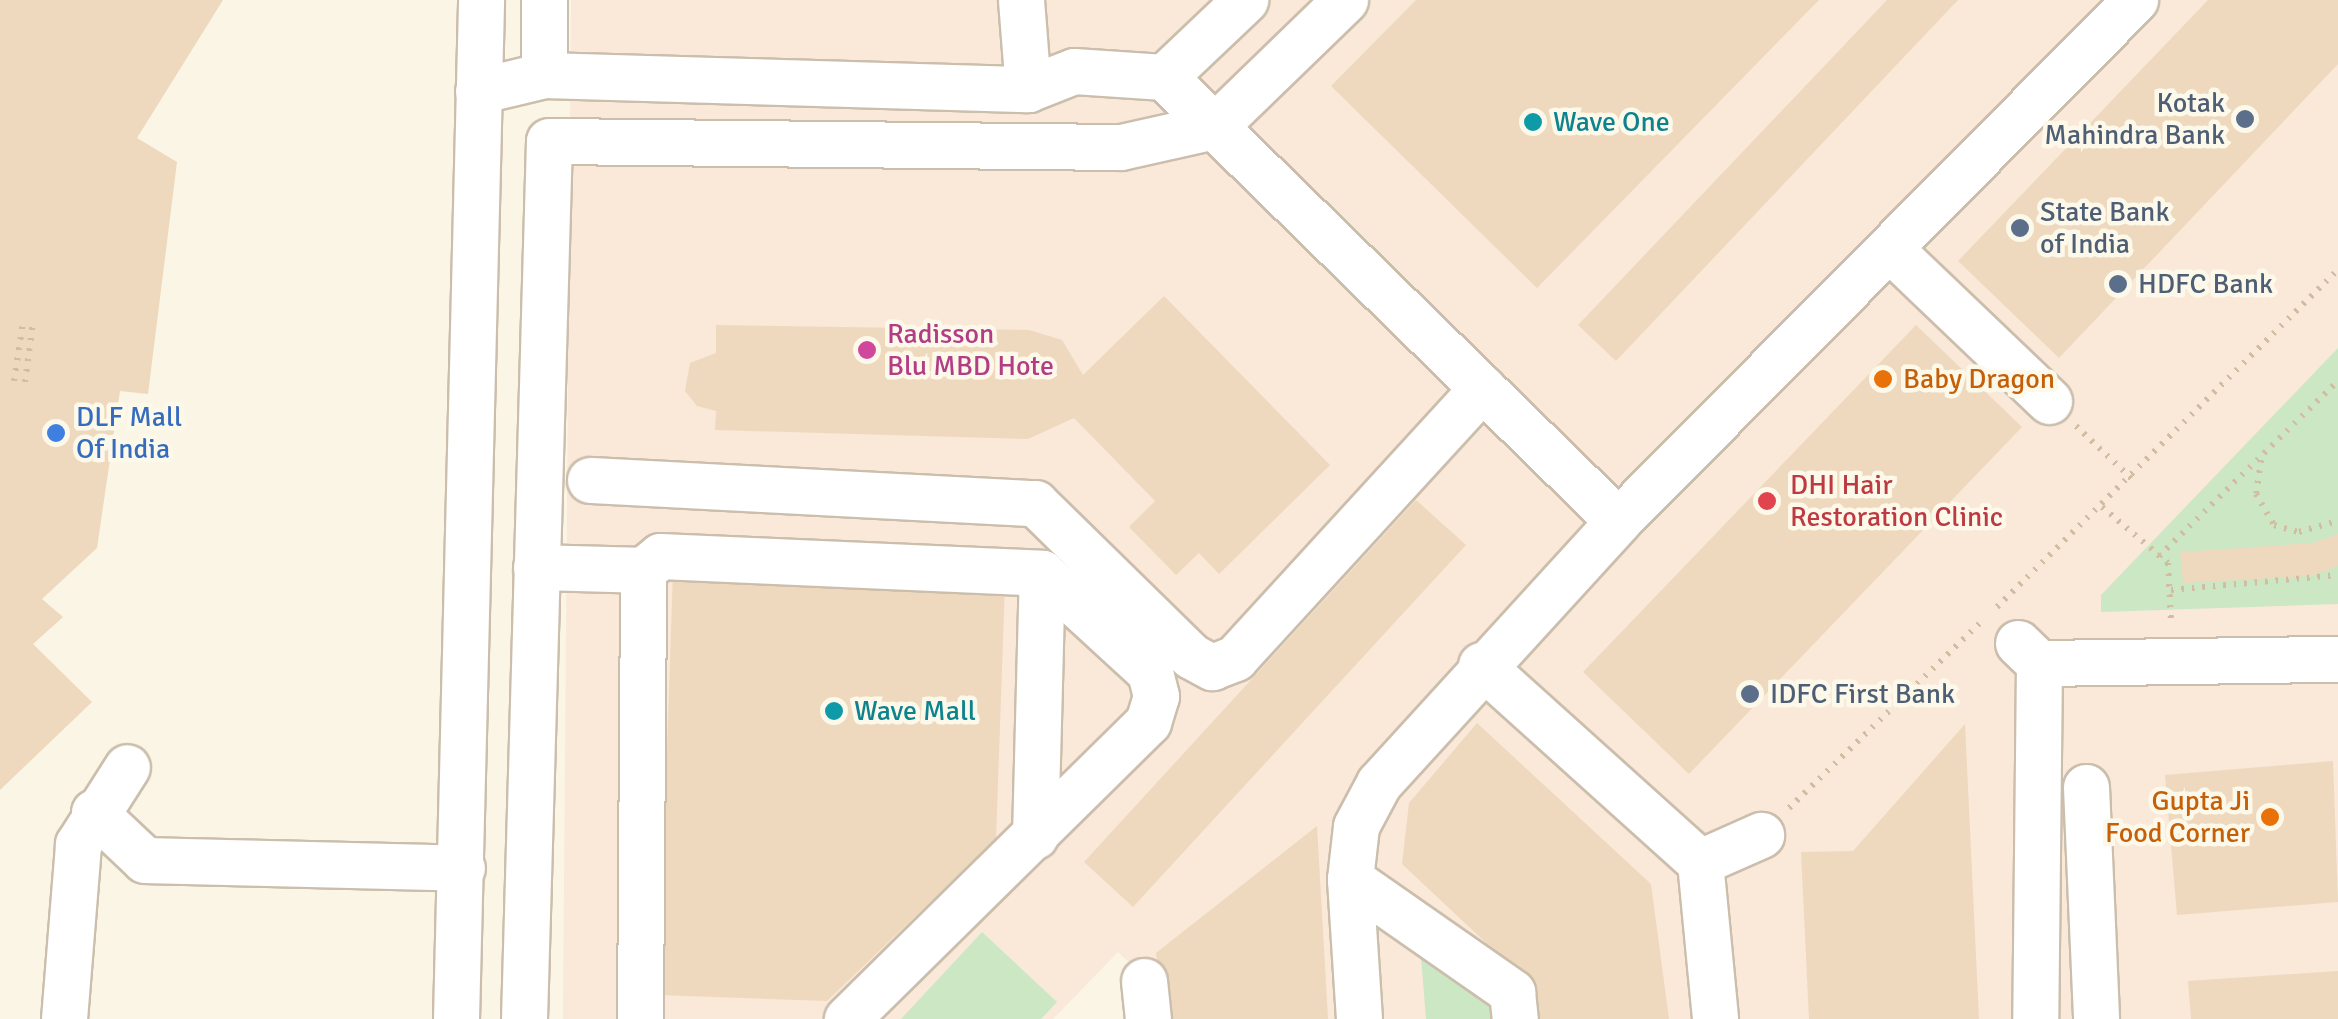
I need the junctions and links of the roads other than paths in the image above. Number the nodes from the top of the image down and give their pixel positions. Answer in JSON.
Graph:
{"nodes":[{"id":1,"x":480,"y":0,"type":"edge"},
{"id":2,"x":544,"y":0,"type":"edge"},
{"id":3,"x":1021,"y":0,"type":"edge"},
{"id":4,"x":1245,"y":0,"type":"edge"},
{"id":5,"x":1346,"y":0,"type":"edge"},
{"id":6,"x":2135,"y":0,"type":"edge"},
{"id":7,"x":544,"y":75,"type":"junction"},
{"id":8,"x":1164,"y":78,"type":"junction"},
{"id":9,"x":753,"y":81,"type":"junction"},
{"id":10,"x":914,"y":86,"type":"junction"},
{"id":11,"x":1028,"y":88,"type":"junction"},
{"id":12,"x":478,"y":91,"type":"junction"},
{"id":13,"x":1215,"y":126,"type":"junction"},
{"id":14,"x":751,"y":144,"type":"junction"},
{"id":15,"x":918,"y":145,"type":"junction"},
{"id":16,"x":1890,"y":249,"type":"junction"},
{"id":17,"x":1482,"y":388,"type":"junction"},
{"id":18,"x":2050,"y":401,"type":"road end"},
{"id":19,"x":590,"y":480,"type":"dead end"},
{"id":20,"x":1618,"y":521,"type":"junction"},
{"id":21,"x":536,"y":567,"type":"junction"},
{"id":22,"x":643,"y":570,"type":"junction"},
{"id":23,"x":1042,"y":573,"type":"junction"},
{"id":24,"x":2338,"y":659,"type":"edge"},
{"id":25,"x":1481,"y":665,"type":"junction"},
{"id":26,"x":126,"y":767,"type":"dead end"},
{"id":27,"x":2086,"y":787,"type":"dead end"},
{"id":28,"x":94,"y":812,"type":"junction"},
{"id":29,"x":1761,"y":835,"type":"road end"},
{"id":30,"x":1035,"y":836,"type":"junction"},
{"id":31,"x":1700,"y":862,"type":"junction"},
{"id":32,"x":462,"y":868,"type":"junction"},
{"id":33,"x":1350,"y":879,"type":"junction"},
{"id":34,"x":2031,"y":946,"type":"junction"},
{"id":35,"x":2092,"y":947,"type":"junction"},
{"id":36,"x":64,"y":1019,"type":"edge"},
{"id":37,"x":456,"y":1019,"type":"edge"},
{"id":38,"x":524,"y":1019,"type":"edge"},
{"id":39,"x":640,"y":1019,"type":"edge"},
{"id":40,"x":847,"y":1019,"type":"edge"},
{"id":41,"x":1360,"y":1019,"type":"edge"},
{"id":42,"x":1515,"y":1019,"type":"edge"},
{"id":43,"x":1715,"y":1019,"type":"edge"},
{"id":44,"x":2035,"y":1019,"type":"edge"},
{"id":45,"x":2096,"y":1019,"type":"edge"}],
"edges":[{"from":1,"to":12,"type":"street"},
{"from":2,"to":7,"type":"street"},
{"from":3,"to":11,"type":"street"},
{"from":4,"to":8,"type":"street"},
{"from":5,"to":13,"type":"street"},
{"from":6,"to":16,"type":"street"},
{"from":7,"to":9,"type":"street"},
{"from":7,"to":12,"type":"street"},
{"from":8,"to":11,"type":"street"},
{"from":8,"to":13,"type":"street"},
{"from":9,"to":10,"type":"street"},
{"from":9,"to":14,"type":"street"},
{"from":10,"to":11,"type":"street"},
{"from":10,"to":15,"type":"street"},
{"from":12,"to":32,"type":"street"},
{"from":13,"to":15,"type":"street"},
{"from":13,"to":17,"type":"street"},
{"from":14,"to":15,"type":"street"},
{"from":14,"to":21,"type":"street"},
{"from":16,"to":18,"type":"street"},
{"from":16,"to":20,"type":"street"},
{"from":17,"to":19,"type":"street"},
{"from":17,"to":20,"type":"street"},
{"from":20,"to":25,"type":"street"},
{"from":21,"to":22,"type":"street"},
{"from":21,"to":38,"type":"street"},
{"from":22,"to":23,"type":"street"},
{"from":22,"to":39,"type":"street"},
{"from":23,"to":30,"type":"street"},
{"from":23,"to":30,"type":"street"},
{"from":24,"to":34,"type":"street"},
{"from":25,"to":31,"type":"street"},
{"from":25,"to":33,"type":"street"},
{"from":26,"to":28,"type":"street"},
{"from":27,"to":35,"type":"street"},
{"from":28,"to":32,"type":"street"},
{"from":28,"to":36,"type":"street"},
{"from":29,"to":31,"type":"street"},
{"from":30,"to":40,"type":"street"},
{"from":31,"to":43,"type":"street"},
{"from":32,"to":37,"type":"street"},
{"from":33,"to":41,"type":"street"},
{"from":33,"to":42,"type":"street"},
{"from":34,"to":35,"type":"street"},
{"from":34,"to":44,"type":"street"},
{"from":35,"to":45,"type":"street"}]}
